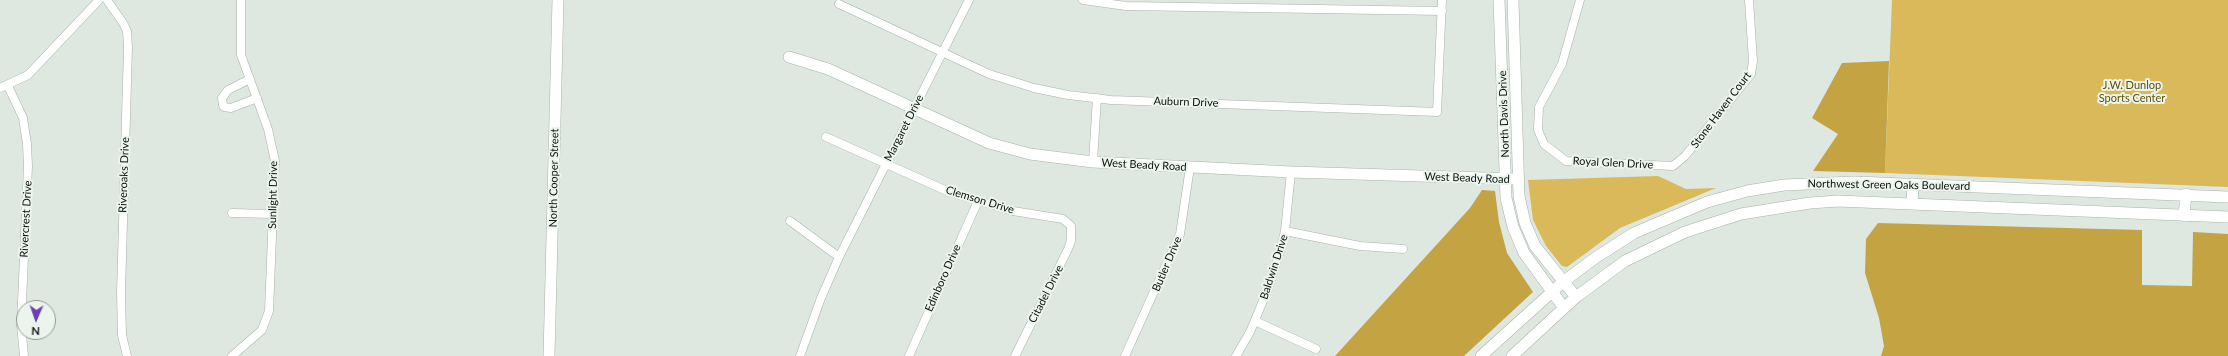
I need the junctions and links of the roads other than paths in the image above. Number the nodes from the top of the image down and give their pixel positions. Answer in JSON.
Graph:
{"nodes":[{"id":1,"x":99,"y":0,"type":"edge"},
{"id":2,"x":106,"y":0,"type":"edge"},
{"id":3,"x":240,"y":0,"type":"edge"},
{"id":4,"x":558,"y":0,"type":"edge"},
{"id":5,"x":969,"y":0,"type":"edge"},
{"id":6,"x":1083,"y":0,"type":"edge"},
{"id":7,"x":1442,"y":0,"type":"edge"},
{"id":8,"x":1500,"y":0,"type":"edge"},
{"id":9,"x":1513,"y":0,"type":"edge"},
{"id":10,"x":1580,"y":0,"type":"edge"},
{"id":11,"x":1749,"y":0,"type":"edge"},
{"id":12,"x":839,"y":4,"type":"dead end"},
{"id":13,"x":1442,"y":11,"type":"junction"},
{"id":14,"x":942,"y":53,"type":"junction"},
{"id":15,"x":789,"y":58,"type":"dead end"},
{"id":16,"x":250,"y":79,"type":"junction"},
{"id":17,"x":4,"y":87,"type":"edge"},
{"id":18,"x":257,"y":98,"type":"junction"},
{"id":19,"x":1097,"y":98,"type":"junction"},
{"id":20,"x":914,"y":108,"type":"junction"},
{"id":21,"x":826,"y":137,"type":"dead end"},
{"id":22,"x":1093,"y":162,"type":"junction"},
{"id":23,"x":886,"y":164,"type":"junction"},
{"id":24,"x":1673,"y":166,"type":"joint"},
{"id":25,"x":1190,"y":167,"type":"junction"},
{"id":26,"x":1291,"y":172,"type":"junction"},
{"id":27,"x":1506,"y":179,"type":"junction"},
{"id":28,"x":1518,"y":179,"type":"junction"},
{"id":29,"x":1913,"y":184,"type":"junction"},
{"id":30,"x":2186,"y":194,"type":"junction"},
{"id":31,"x":2228,"y":196,"type":"edge"},
{"id":32,"x":978,"y":201,"type":"junction"},
{"id":33,"x":1912,"y":204,"type":"junction"},
{"id":34,"x":232,"y":213,"type":"dead end"},
{"id":35,"x":273,"y":214,"type":"junction"},
{"id":36,"x":2184,"y":216,"type":"junction"},
{"id":37,"x":2228,"y":217,"type":"edge"},
{"id":38,"x":790,"y":221,"type":"dead end"},
{"id":39,"x":1072,"y":230,"type":"joint"},
{"id":40,"x":1286,"y":231,"type":"junction"},
{"id":41,"x":1403,"y":249,"type":"dead end"},
{"id":42,"x":839,"y":256,"type":"junction"},
{"id":43,"x":1563,"y":282,"type":"junction"},
{"id":44,"x":1552,"y":292,"type":"junction"},
{"id":45,"x":1576,"y":297,"type":"junction"},
{"id":46,"x":1564,"y":308,"type":"junction"},
{"id":47,"x":1255,"y":321,"type":"junction"},
{"id":48,"x":1316,"y":349,"type":"dead end"},
{"id":49,"x":235,"y":355,"type":"edge"},
{"id":50,"x":24,"y":356,"type":"edge"},
{"id":51,"x":127,"y":356,"type":"edge"},
{"id":52,"x":549,"y":356,"type":"edge"},
{"id":53,"x":800,"y":356,"type":"edge"},
{"id":54,"x":909,"y":356,"type":"edge"},
{"id":55,"x":1015,"y":356,"type":"edge"},
{"id":56,"x":1125,"y":356,"type":"edge"},
{"id":57,"x":1236,"y":356,"type":"edge"},
{"id":58,"x":1481,"y":356,"type":"edge"},
{"id":59,"x":1512,"y":356,"type":"edge"}],
"edges":[{"from":1,"to":17,"type":"street"},
{"from":2,"to":51,"type":"street","name":"Riveroaks Drive"},
{"from":3,"to":16,"type":"street","name":"Sunlight Drive"},
{"from":4,"to":52,"type":"main road","name":"North Cooper Street"},
{"from":5,"to":14,"type":"street","name":"Margaret Drive"},
{"from":6,"to":13,"type":"street"},
{"from":7,"to":13,"type":"street"},
{"from":8,"to":27,"type":"main road","name":"North Davis Drive"},
{"from":9,"to":28,"type":"main road","name":"North Davis Drive"},
{"from":10,"to":24,"type":"street","name":"Royal Glen Drive"},
{"from":11,"to":24,"type":"street","name":"Stone Haven Court"},
{"from":12,"to":14,"type":"street","name":"Auburn Drive"},
{"from":13,"to":19,"type":"street","name":"Auburn Drive"},
{"from":14,"to":19,"type":"street","name":"Auburn Drive"},
{"from":14,"to":20,"type":"street","name":"Margaret Drive"},
{"from":15,"to":20,"type":"main road","name":"West Beady Road"},
{"from":16,"to":18,"type":"street","name":"Sunlight Drive"},
{"from":16,"to":18,"type":"street"},
{"from":17,"to":50,"type":"street","name":"Rivercrest Drive"},
{"from":18,"to":35,"type":"street","name":"Sunlight Drive"},
{"from":19,"to":22,"type":"street"},
{"from":20,"to":22,"type":"main road","name":"West Beady Road"},
{"from":20,"to":23,"type":"street","name":"Margaret Drive"},
{"from":21,"to":23,"type":"street","name":"Clemson Drive"},
{"from":22,"to":25,"type":"main road","name":"West Beady Road"},
{"from":23,"to":32,"type":"street","name":"Clemson Drive"},
{"from":23,"to":42,"type":"street","name":"Margaret Drive"},
{"from":25,"to":26,"type":"main road","name":"West Beady Road"},
{"from":25,"to":56,"type":"street","name":"Butler Drive"},
{"from":26,"to":27,"type":"main road","name":"West Beady Road"},
{"from":26,"to":40,"type":"street","name":"Baldwin Drive"},
{"from":27,"to":28,"type":"main road","name":"West Beady Road"},
{"from":27,"to":44,"type":"main road","name":"North Davis Drive"},
{"from":28,"to":43,"type":"main road","name":"North Davis Drive"},
{"from":29,"to":30,"type":"main road","name":"Northwest Green Oaks Boulevard"},
{"from":29,"to":33,"type":"main road"},
{"from":29,"to":43,"type":"main road","name":"Northwest Green Oaks Boulevard"},
{"from":30,"to":31,"type":"main road","name":"Northwest Green Oaks Boulevard"},
{"from":30,"to":36,"type":"main road"},
{"from":32,"to":39,"type":"street","name":"Clemson Drive"},
{"from":32,"to":54,"type":"street","name":"Edinboro Drive"},
{"from":33,"to":36,"type":"main road","name":"Northwest Green Oaks Boulevard"},
{"from":33,"to":45,"type":"main road","name":"Northwest Green Oaks Boulevard"},
{"from":34,"to":35,"type":"street"},
{"from":35,"to":49,"type":"street","name":"Sunlight Drive"},
{"from":36,"to":37,"type":"main road","name":"Northwest Green Oaks Boulevard"},
{"from":38,"to":42,"type":"street"},
{"from":39,"to":55,"type":"street","name":"Citadel Drive"},
{"from":40,"to":41,"type":"street"},
{"from":40,"to":47,"type":"street","name":"Baldwin Drive"},
{"from":42,"to":53,"type":"street","name":"Margaret Drive"},
{"from":43,"to":44,"type":"main road","name":"Northwest Green Oaks Boulevard"},
{"from":43,"to":45,"type":"main road","name":"North Davis Drive"},
{"from":44,"to":46,"type":"main road","name":"North Davis Drive"},
{"from":44,"to":58,"type":"main road","name":"Northwest Green Oaks Boulevard"},
{"from":45,"to":46,"type":"main road","name":"Northwest Green Oaks Boulevard"},
{"from":46,"to":59,"type":"main road","name":"Northwest Green Oaks Boulevard"},
{"from":47,"to":48,"type":"street"},
{"from":47,"to":57,"type":"street","name":"Baldwin Drive"}]}
